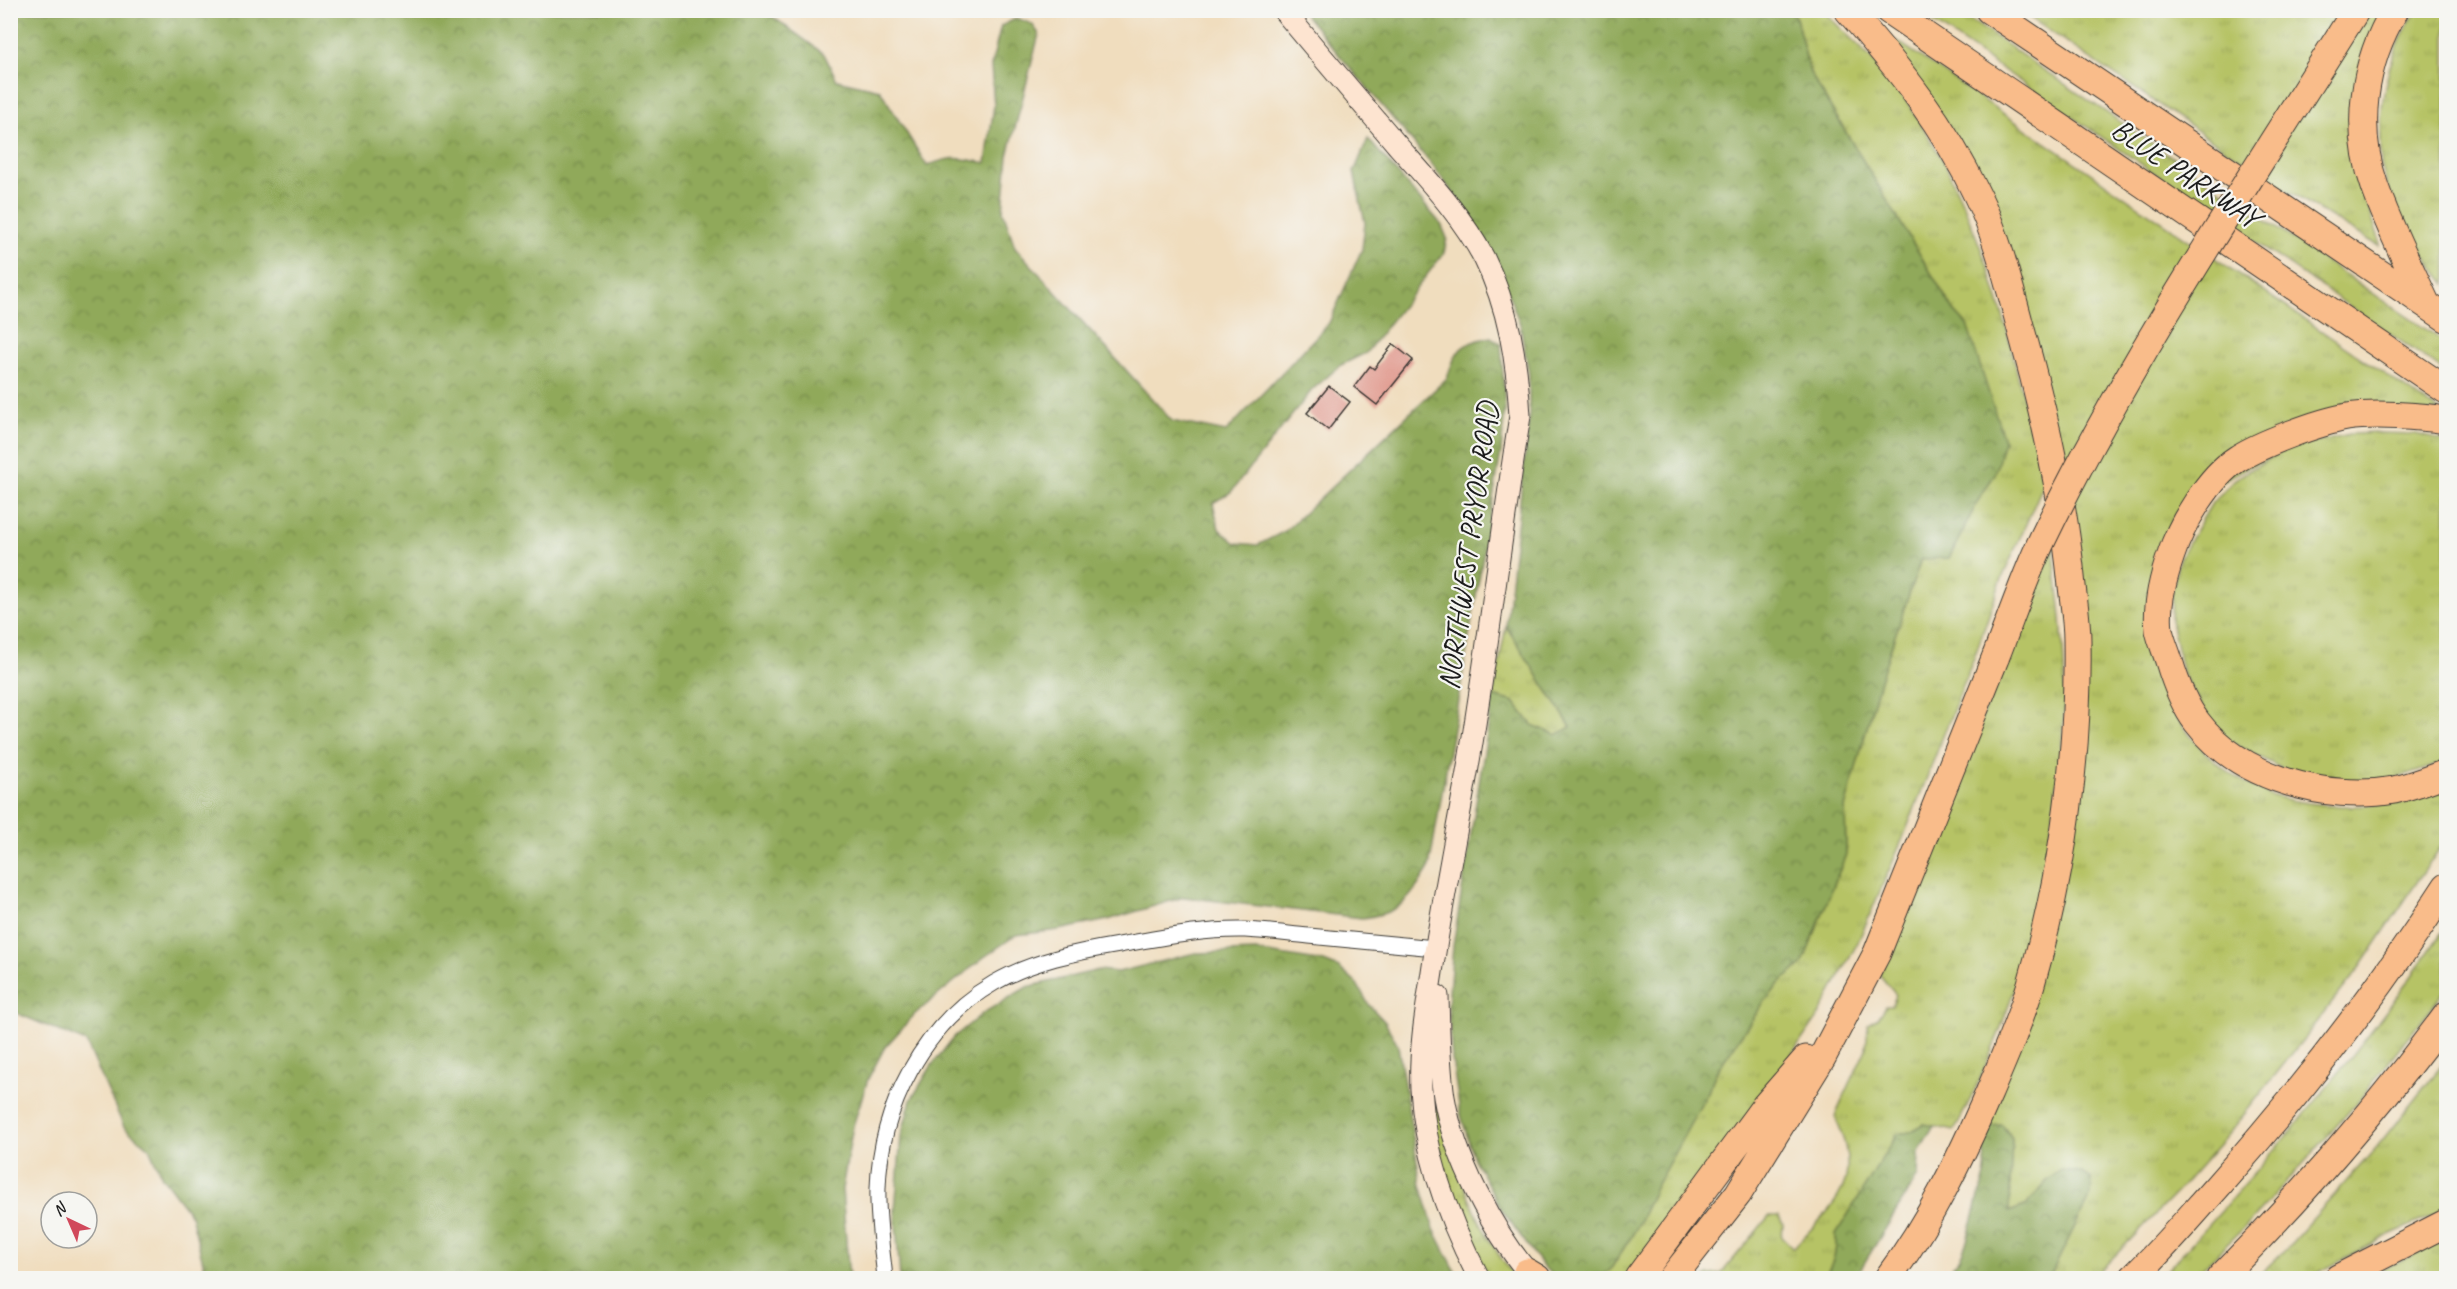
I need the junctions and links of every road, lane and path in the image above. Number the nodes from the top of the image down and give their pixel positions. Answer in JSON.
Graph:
{"nodes":[{"id":1,"x":1283,"y":10,"type":"edge"},
{"id":2,"x":1848,"y":10,"type":"edge"},
{"id":3,"x":1888,"y":10,"type":"edge"},
{"id":4,"x":1989,"y":10,"type":"edge"},
{"id":5,"x":2356,"y":10,"type":"edge"},
{"id":6,"x":2396,"y":10,"type":"edge"},
{"id":7,"x":2437,"y":312,"type":"edge"},
{"id":8,"x":2446,"y":390,"type":"edge"},
{"id":9,"x":2446,"y":420,"type":"edge"},
{"id":10,"x":2446,"y":773,"type":"edge"},
{"id":11,"x":2446,"y":887,"type":"edge"},
{"id":12,"x":1435,"y":948,"type":"junction"},
{"id":13,"x":1854,"y":996,"type":"junction"},
{"id":14,"x":2446,"y":1016,"type":"edge"},
{"id":15,"x":2446,"y":1223,"type":"edge"},
{"id":16,"x":1532,"y":1276,"type":"edge"},
{"id":17,"x":885,"y":1278,"type":"edge"},
{"id":18,"x":1479,"y":1278,"type":"edge"},
{"id":19,"x":1638,"y":1278,"type":"edge"},
{"id":20,"x":1671,"y":1278,"type":"edge"},
{"id":21,"x":1888,"y":1278,"type":"edge"},
{"id":22,"x":2133,"y":1278,"type":"edge"},
{"id":23,"x":2220,"y":1278,"type":"edge"},
{"id":24,"x":2338,"y":1278,"type":"edge"}],
"edges":[{"from":1,"to":12,"type":"main road","name":"NORTHWEST PRYOR ROAD"},
{"from":2,"to":21,"type":"highway"},
{"from":3,"to":8,"type":"highway","name":"BLUE PARKWAY"},
{"from":4,"to":7,"type":"highway","name":"BLUE PARKWAY"},
{"from":5,"to":13,"type":"highway","bridge":true},
{"from":6,"to":7,"type":"highway"},
{"from":9,"to":10,"type":"highway"},
{"from":11,"to":22,"type":"highway"},
{"from":12,"to":16,"type":"main road","name":"NORTHWEST PRYOR ROAD"},
{"from":12,"to":17,"type":"street"},
{"from":12,"to":18,"type":"main road","name":"NORTHWEST PRYOR ROAD"},
{"from":13,"to":19,"type":"highway"},
{"from":13,"to":20,"type":"highway"},
{"from":14,"to":23,"type":"highway"},
{"from":15,"to":24,"type":"highway"}]}
